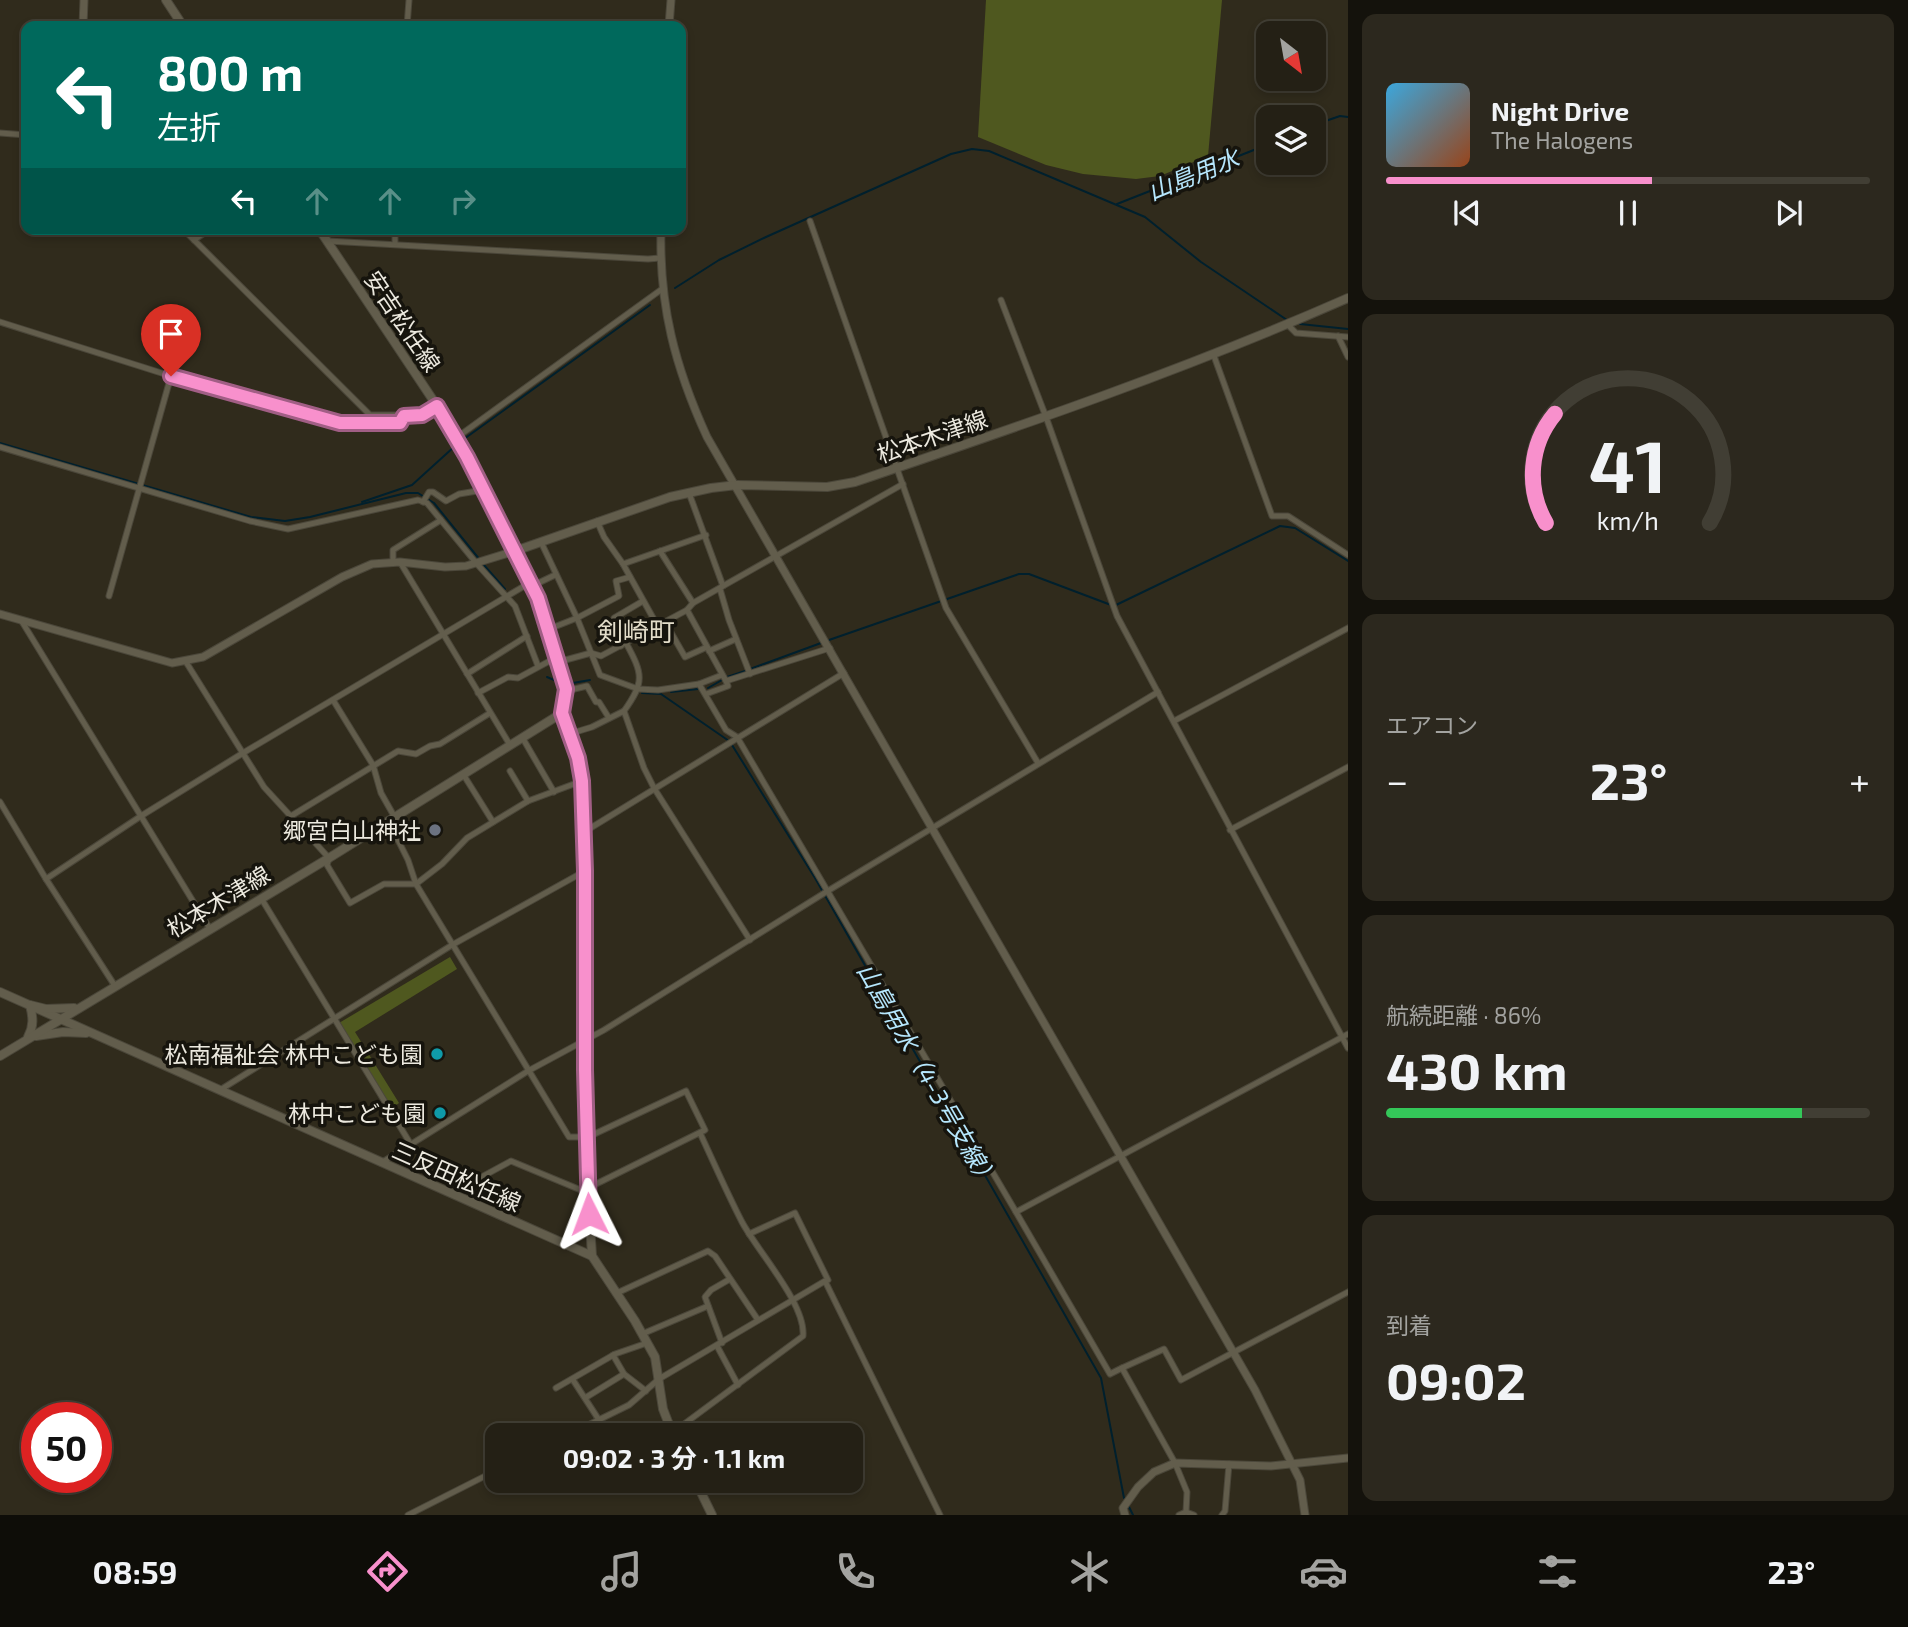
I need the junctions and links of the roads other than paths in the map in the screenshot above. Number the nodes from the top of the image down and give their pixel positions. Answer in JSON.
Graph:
{"nodes":[{"id":1,"x":84,"y":0,"type":"edge"},
{"id":2,"x":166,"y":0,"type":"edge"},
{"id":3,"x":409,"y":0,"type":"edge"},
{"id":4,"x":671,"y":0,"type":"edge"},
{"id":5,"x":83,"y":21,"type":"edge"},
{"id":6,"x":181,"y":21,"type":"edge"},
{"id":7,"x":407,"y":21,"type":"edge"},
{"id":8,"x":669,"y":21,"type":"edge"},
{"id":9,"x":0,"y":134,"type":"edge"},
{"id":10,"x":21,"y":135,"type":"edge"},
{"id":11,"x":810,"y":221,"type":"dead end"},
{"id":12,"x":189,"y":235,"type":"edge"},
{"id":13,"x":201,"y":235,"type":"edge"},
{"id":14,"x":323,"y":235,"type":"edge"},
{"id":15,"x":396,"y":235,"type":"edge"},
{"id":16,"x":661,"y":235,"type":"edge"},
{"id":17,"x":194,"y":240,"type":"junction"},
{"id":18,"x":327,"y":241,"type":"junction"},
{"id":19,"x":395,"y":243,"type":"junction"},
{"id":20,"x":660,"y":258,"type":"junction"},
{"id":21,"x":662,"y":289,"type":"junction"},
{"id":22,"x":1348,"y":298,"type":"edge"},
{"id":23,"x":1001,"y":300,"type":"dead end"},
{"id":24,"x":0,"y":322,"type":"edge"},
{"id":25,"x":1288,"y":325,"type":"junction"},
{"id":26,"x":1338,"y":336,"type":"junction"},
{"id":27,"x":1348,"y":337,"type":"edge"},
{"id":28,"x":1214,"y":356,"type":"junction"},
{"id":29,"x":1348,"y":357,"type":"edge"},
{"id":30,"x":171,"y":376,"type":"junction"},
{"id":31,"x":437,"y":406,"type":"junction"},
{"id":32,"x":404,"y":416,"type":"junction"},
{"id":33,"x":1046,"y":417,"type":"junction"},
{"id":34,"x":456,"y":438,"type":"junction"},
{"id":35,"x":0,"y":447,"type":"edge"},
{"id":36,"x":897,"y":468,"type":"junction"},
{"id":37,"x":903,"y":484,"type":"junction"},
{"id":38,"x":737,"y":485,"type":"junction"},
{"id":39,"x":138,"y":486,"type":"junction"},
{"id":40,"x":484,"y":490,"type":"junction"},
{"id":41,"x":689,"y":493,"type":"junction"},
{"id":42,"x":423,"y":501,"type":"junction"},
{"id":43,"x":441,"y":520,"type":"junction"},
{"id":44,"x":597,"y":522,"type":"junction"},
{"id":45,"x":706,"y":535,"type":"junction"},
{"id":46,"x":541,"y":542,"type":"junction"},
{"id":47,"x":515,"y":551,"type":"junction"},
{"id":48,"x":660,"y":551,"type":"junction"},
{"id":49,"x":1348,"y":555,"type":"edge"},
{"id":50,"x":777,"y":556,"type":"junction"},
{"id":51,"x":397,"y":562,"type":"junction"},
{"id":52,"x":481,"y":563,"type":"junction"},
{"id":53,"x":623,"y":564,"type":"junction"},
{"id":54,"x":555,"y":575,"type":"junction"},
{"id":55,"x":629,"y":577,"type":"junction"},
{"id":56,"x":532,"y":584,"type":"junction"},
{"id":57,"x":722,"y":587,"type":"junction"},
{"id":58,"x":510,"y":594,"type":"junction"},
{"id":59,"x":109,"y":596,"type":"dead end"},
{"id":60,"x":643,"y":601,"type":"junction"},
{"id":61,"x":693,"y":603,"type":"junction"},
{"id":62,"x":605,"y":604,"type":"junction"},
{"id":63,"x":687,"y":610,"type":"junction"},
{"id":64,"x":0,"y":614,"type":"edge"},
{"id":65,"x":577,"y":618,"type":"junction"},
{"id":66,"x":614,"y":618,"type":"junction"},
{"id":67,"x":21,"y":620,"type":"junction"},
{"id":68,"x":664,"y":622,"type":"junction"},
{"id":69,"x":657,"y":625,"type":"junction"},
{"id":70,"x":549,"y":628,"type":"junction"},
{"id":71,"x":1348,"y":628,"type":"edge"},
{"id":72,"x":443,"y":634,"type":"junction"},
{"id":73,"x":527,"y":636,"type":"junction"},
{"id":74,"x":736,"y":639,"type":"junction"},
{"id":75,"x":624,"y":645,"type":"junction"},
{"id":76,"x":829,"y":647,"type":"junction"},
{"id":77,"x":708,"y":649,"type":"junction"},
{"id":78,"x":592,"y":653,"type":"junction"},
{"id":79,"x":558,"y":659,"type":"junction"},
{"id":80,"x":187,"y":662,"type":"junction"},
{"id":81,"x":538,"y":666,"type":"junction"},
{"id":82,"x":749,"y":673,"type":"junction"},
{"id":83,"x":844,"y":673,"type":"junction"},
{"id":84,"x":467,"y":674,"type":"junction"},
{"id":85,"x":724,"y":679,"type":"junction"},
{"id":86,"x":699,"y":684,"type":"junction"},
{"id":87,"x":638,"y":689,"type":"junction"},
{"id":88,"x":566,"y":690,"type":"junction"},
{"id":89,"x":478,"y":692,"type":"junction"},
{"id":90,"x":1158,"y":692,"type":"junction"},
{"id":91,"x":706,"y":694,"type":"junction"},
{"id":92,"x":333,"y":700,"type":"junction"},
{"id":93,"x":624,"y":711,"type":"junction"},
{"id":94,"x":490,"y":713,"type":"junction"},
{"id":95,"x":562,"y":713,"type":"junction"},
{"id":96,"x":609,"y":718,"type":"junction"},
{"id":97,"x":1174,"y":721,"type":"junction"},
{"id":98,"x":569,"y":734,"type":"junction"},
{"id":99,"x":522,"y":737,"type":"junction"},
{"id":100,"x":733,"y":740,"type":"junction"},
{"id":101,"x":510,"y":745,"type":"junction"},
{"id":102,"x":243,"y":753,"type":"junction"},
{"id":103,"x":1038,"y":763,"type":"junction"},
{"id":104,"x":373,"y":765,"type":"junction"},
{"id":105,"x":1348,"y":767,"type":"edge"},
{"id":106,"x":510,"y":771,"type":"dead end"},
{"id":107,"x":463,"y":774,"type":"junction"},
{"id":108,"x":582,"y":781,"type":"junction"},
{"id":109,"x":654,"y":788,"type":"junction"},
{"id":110,"x":554,"y":792,"type":"junction"},
{"id":111,"x":527,"y":801,"type":"junction"},
{"id":112,"x":0,"y":802,"type":"edge"},
{"id":113,"x":141,"y":816,"type":"junction"},
{"id":114,"x":290,"y":816,"type":"junction"},
{"id":115,"x":391,"y":818,"type":"junction"},
{"id":116,"x":493,"y":822,"type":"junction"},
{"id":117,"x":932,"y":828,"type":"junction"},
{"id":118,"x":1230,"y":830,"type":"junction"},
{"id":119,"x":584,"y":832,"type":"junction"},
{"id":120,"x":329,"y":858,"type":"junction"},
{"id":121,"x":585,"y":871,"type":"junction"},
{"id":122,"x":46,"y":879,"type":"junction"},
{"id":123,"x":416,"y":884,"type":"junction"},
{"id":124,"x":827,"y":891,"type":"junction"},
{"id":125,"x":261,"y":898,"type":"junction"},
{"id":126,"x":210,"y":929,"type":"junction"},
{"id":127,"x":750,"y":940,"type":"junction"},
{"id":128,"x":452,"y":946,"type":"junction"},
{"id":129,"x":115,"y":986,"type":"junction"},
{"id":130,"x":0,"y":992,"type":"edge"},
{"id":131,"x":87,"y":1003,"type":"junction"},
{"id":132,"x":30,"y":1005,"type":"junction"},
{"id":133,"x":333,"y":1018,"type":"junction"},
{"id":134,"x":60,"y":1020,"type":"junction"},
{"id":135,"x":92,"y":1034,"type":"junction"},
{"id":136,"x":1345,"y":1036,"type":"edge"},
{"id":137,"x":29,"y":1038,"type":"junction"},
{"id":138,"x":585,"y":1040,"type":"junction"},
{"id":139,"x":21,"y":1043,"type":"junction"},
{"id":140,"x":1348,"y":1048,"type":"edge"},
{"id":141,"x":2,"y":1051,"type":"edge"},
{"id":142,"x":528,"y":1071,"type":"junction"},
{"id":143,"x":220,"y":1090,"type":"junction"},
{"id":144,"x":700,"y":1133,"type":"junction"},
{"id":145,"x":588,"y":1138,"type":"junction"},
{"id":146,"x":410,"y":1143,"type":"junction"},
{"id":147,"x":1121,"y":1156,"type":"junction"},
{"id":148,"x":381,"y":1163,"type":"junction"},
{"id":149,"x":588,"y":1190,"type":"junction"},
{"id":150,"x":451,"y":1194,"type":"junction"},
{"id":151,"x":1016,"y":1212,"type":"junction"},
{"id":152,"x":749,"y":1234,"type":"junction"},
{"id":153,"x":592,"y":1256,"type":"junction"},
{"id":154,"x":730,"y":1279,"type":"junction"},
{"id":155,"x":828,"y":1280,"type":"dead end"},
{"id":156,"x":1348,"y":1292,"type":"edge"},
{"id":157,"x":617,"y":1293,"type":"junction"},
{"id":158,"x":792,"y":1299,"type":"junction"},
{"id":159,"x":708,"y":1306,"type":"junction"},
{"id":160,"x":758,"y":1320,"type":"junction"},
{"id":161,"x":642,"y":1334,"type":"junction"},
{"id":162,"x":648,"y":1343,"type":"junction"},
{"id":163,"x":720,"y":1344,"type":"junction"},
{"id":164,"x":1234,"y":1353,"type":"junction"},
{"id":165,"x":613,"y":1355,"type":"junction"},
{"id":166,"x":1122,"y":1368,"type":"junction"},
{"id":167,"x":624,"y":1374,"type":"junction"},
{"id":168,"x":573,"y":1380,"type":"junction"},
{"id":169,"x":659,"y":1380,"type":"junction"},
{"id":170,"x":738,"y":1385,"type":"junction"},
{"id":171,"x":556,"y":1388,"type":"dead end"},
{"id":172,"x":646,"y":1391,"type":"junction"},
{"id":173,"x":585,"y":1398,"type":"junction"},
{"id":174,"x":598,"y":1420,"type":"junction"},
{"id":175,"x":592,"y":1423,"type":"edge"},
{"id":176,"x":600,"y":1423,"type":"edge"},
{"id":177,"x":669,"y":1423,"type":"edge"},
{"id":178,"x":688,"y":1423,"type":"edge"},
{"id":179,"x":1348,"y":1458,"type":"edge"},
{"id":180,"x":1175,"y":1463,"type":"junction"},
{"id":181,"x":1229,"y":1464,"type":"junction"},
{"id":182,"x":1293,"y":1465,"type":"junction"},
{"id":183,"x":485,"y":1477,"type":"edge"},
{"id":184,"x":701,"y":1493,"type":"edge"},
{"id":185,"x":1124,"y":1509,"type":"edge"},
{"id":186,"x":1182,"y":1513,"type":"edge"},
{"id":187,"x":408,"y":1515,"type":"edge"},
{"id":188,"x":712,"y":1515,"type":"edge"},
{"id":189,"x":940,"y":1515,"type":"edge"},
{"id":190,"x":1194,"y":1515,"type":"edge"},
{"id":191,"x":1222,"y":1515,"type":"edge"},
{"id":192,"x":1305,"y":1515,"type":"edge"}],
"edges":[{"from":1,"to":5,"type":"street"},
{"from":2,"to":6,"type":"main road"},
{"from":3,"to":7,"type":"street"},
{"from":4,"to":8,"type":"street"},
{"from":9,"to":10,"type":"street"},
{"from":11,"to":36,"type":"street"},
{"from":12,"to":17,"type":"street"},
{"from":13,"to":17,"type":"street"},
{"from":14,"to":18,"type":"main road","name":"安吉松任線"},
{"from":15,"to":19,"type":"street"},
{"from":16,"to":20,"type":"street"},
{"from":17,"to":32,"type":"street"},
{"from":18,"to":19,"type":"street"},
{"from":18,"to":31,"type":"main road","name":"安吉松任線"},
{"from":19,"to":20,"type":"street"},
{"from":20,"to":21,"type":"street"},
{"from":21,"to":34,"type":"street"},
{"from":21,"to":38,"type":"street"},
{"from":22,"to":25,"type":"main road","name":"松本木津線"},
{"from":23,"to":33,"type":"street"},
{"from":24,"to":30,"type":"street"},
{"from":25,"to":26,"type":"street"},
{"from":25,"to":28,"type":"main road","name":"松本木津線"},
{"from":26,"to":27,"type":"street"},
{"from":26,"to":29,"type":"street"},
{"from":28,"to":33,"type":"main road","name":"松本木津線"},
{"from":28,"to":49,"type":"street"},
{"from":30,"to":32,"type":"street"},
{"from":30,"to":39,"type":"street"},
{"from":31,"to":32,"type":"street"},
{"from":31,"to":34,"type":"main road","name":"安吉松任線"},
{"from":33,"to":36,"type":"main road","name":"松本木津線"},
{"from":33,"to":90,"type":"street"},
{"from":34,"to":40,"type":"main road","name":"安吉松任線"},
{"from":35,"to":39,"type":"street"},
{"from":36,"to":37,"type":"street"},
{"from":36,"to":38,"type":"main road","name":"松本木津線"},
{"from":37,"to":50,"type":"street"},
{"from":37,"to":103,"type":"street"},
{"from":38,"to":41,"type":"main road","name":"松本木津線"},
{"from":38,"to":50,"type":"street"},
{"from":39,"to":42,"type":"street"},
{"from":39,"to":59,"type":"street"},
{"from":40,"to":42,"type":"street"},
{"from":40,"to":47,"type":"main road","name":"安吉松任線"},
{"from":41,"to":44,"type":"main road","name":"松本木津線"},
{"from":41,"to":45,"type":"street"},
{"from":42,"to":43,"type":"street"},
{"from":43,"to":51,"type":"street"},
{"from":43,"to":52,"type":"street"},
{"from":44,"to":46,"type":"main road","name":"松本木津線"},
{"from":44,"to":53,"type":"street"},
{"from":45,"to":48,"type":"street"},
{"from":45,"to":57,"type":"street"},
{"from":46,"to":47,"type":"main road","name":"松本木津線"},
{"from":46,"to":54,"type":"street"},
{"from":47,"to":52,"type":"street"},
{"from":47,"to":56,"type":"main road","name":"安吉松任線"},
{"from":48,"to":53,"type":"street"},
{"from":48,"to":61,"type":"street"},
{"from":50,"to":57,"type":"street"},
{"from":50,"to":76,"type":"street"},
{"from":51,"to":52,"type":"street"},
{"from":51,"to":72,"type":"street"},
{"from":51,"to":80,"type":"street"},
{"from":52,"to":58,"type":"street"},
{"from":53,"to":55,"type":"street"},
{"from":54,"to":56,"type":"street"},
{"from":54,"to":65,"type":"street"},
{"from":55,"to":60,"type":"street"},
{"from":55,"to":62,"type":"street"},
{"from":56,"to":58,"type":"street"},
{"from":56,"to":70,"type":"main road","name":"安吉松任線"},
{"from":57,"to":61,"type":"street"},
{"from":57,"to":74,"type":"street"},
{"from":58,"to":72,"type":"street"},
{"from":58,"to":73,"type":"street"},
{"from":60,"to":66,"type":"street"},
{"from":60,"to":69,"type":"street"},
{"from":61,"to":63,"type":"street"},
{"from":62,"to":65,"type":"street"},
{"from":62,"to":66,"type":"street"},
{"from":63,"to":68,"type":"street"},
{"from":63,"to":77,"type":"street"},
{"from":64,"to":67,"type":"street"},
{"from":65,"to":70,"type":"street"},
{"from":65,"to":78,"type":"street"},
{"from":66,"to":75,"type":"street"},
{"from":67,"to":80,"type":"street"},
{"from":67,"to":113,"type":"street"},
{"from":68,"to":69,"type":"street"},
{"from":68,"to":77,"type":"street"},
{"from":69,"to":75,"type":"street"},
{"from":70,"to":79,"type":"main road","name":"安吉松任線"},
{"from":71,"to":97,"type":"street"},
{"from":72,"to":84,"type":"street"},
{"from":72,"to":92,"type":"street"},
{"from":73,"to":81,"type":"street"},
{"from":73,"to":84,"type":"street"},
{"from":74,"to":77,"type":"street"},
{"from":74,"to":82,"type":"street"},
{"from":75,"to":78,"type":"street"},
{"from":75,"to":87,"type":"street"},
{"from":76,"to":82,"type":"street"},
{"from":76,"to":83,"type":"street"},
{"from":77,"to":85,"type":"street"},
{"from":78,"to":79,"type":"street"},
{"from":78,"to":87,"type":"street"},
{"from":79,"to":81,"type":"street"},
{"from":79,"to":88,"type":"main road","name":"安吉松任線"},
{"from":80,"to":102,"type":"street"},
{"from":81,"to":89,"type":"street"},
{"from":82,"to":85,"type":"street"},
{"from":83,"to":100,"type":"street"},
{"from":83,"to":117,"type":"street"},
{"from":84,"to":89,"type":"street"},
{"from":85,"to":86,"type":"street"},
{"from":85,"to":91,"type":"street"},
{"from":86,"to":87,"type":"street"},
{"from":86,"to":91,"type":"street"},
{"from":87,"to":93,"type":"street"},
{"from":88,"to":95,"type":"main road","name":"安吉松任線"},
{"from":88,"to":96,"type":"street"},
{"from":89,"to":94,"type":"street"},
{"from":90,"to":97,"type":"street"},
{"from":90,"to":103,"type":"street"},
{"from":91,"to":100,"type":"street"},
{"from":92,"to":102,"type":"street"},
{"from":92,"to":104,"type":"street"},
{"from":93,"to":96,"type":"street"},
{"from":93,"to":109,"type":"street"},
{"from":94,"to":101,"type":"street"},
{"from":94,"to":104,"type":"street"},
{"from":95,"to":98,"type":"main road","name":"安吉松任線"},
{"from":95,"to":99,"type":"main road","name":"松本木津線"},
{"from":96,"to":98,"type":"street"},
{"from":97,"to":118,"type":"street"},
{"from":98,"to":108,"type":"main road","name":"安吉松任線"},
{"from":99,"to":101,"type":"main road","name":"松本木津線"},
{"from":99,"to":110,"type":"street"},
{"from":100,"to":109,"type":"street"},
{"from":100,"to":124,"type":"street"},
{"from":101,"to":107,"type":"main road","name":"松本木津線"},
{"from":102,"to":113,"type":"street"},
{"from":102,"to":114,"type":"street"},
{"from":103,"to":117,"type":"street"},
{"from":104,"to":114,"type":"street"},
{"from":104,"to":115,"type":"street"},
{"from":105,"to":118,"type":"street"},
{"from":106,"to":111,"type":"street"},
{"from":107,"to":115,"type":"main road","name":"松本木津線"},
{"from":107,"to":116,"type":"street"},
{"from":108,"to":110,"type":"street"},
{"from":108,"to":119,"type":"main road","name":"安吉松任線"},
{"from":109,"to":119,"type":"street"},
{"from":109,"to":127,"type":"street"},
{"from":110,"to":111,"type":"street"},
{"from":111,"to":116,"type":"street"},
{"from":112,"to":122,"type":"street"},
{"from":113,"to":122,"type":"street"},
{"from":113,"to":126,"type":"street"},
{"from":114,"to":120,"type":"street"},
{"from":115,"to":120,"type":"main road","name":"松本木津線"},
{"from":115,"to":123,"type":"street"},
{"from":116,"to":123,"type":"street"},
{"from":117,"to":124,"type":"street"},
{"from":117,"to":147,"type":"street"},
{"from":118,"to":136,"type":"street"},
{"from":119,"to":121,"type":"main road","name":"安吉松任線"},
{"from":120,"to":123,"type":"street"},
{"from":120,"to":125,"type":"main road","name":"松本木津線"},
{"from":121,"to":128,"type":"street"},
{"from":121,"to":138,"type":"main road","name":"安吉松任線"},
{"from":122,"to":129,"type":"street"},
{"from":123,"to":128,"type":"street"},
{"from":124,"to":127,"type":"street"},
{"from":124,"to":151,"type":"street"},
{"from":125,"to":126,"type":"main road","name":"松本木津線"},
{"from":125,"to":133,"type":"street"},
{"from":126,"to":129,"type":"main road","name":"松本木津線"},
{"from":127,"to":138,"type":"street"},
{"from":128,"to":133,"type":"street"},
{"from":128,"to":142,"type":"street"},
{"from":129,"to":131,"type":"main road","name":"松本木津線"},
{"from":130,"to":132,"type":"main road","name":"三反田松任線"},
{"from":131,"to":132,"type":"main road"},
{"from":131,"to":134,"type":"main road","name":"松本木津線"},
{"from":131,"to":135,"type":"main road"},
{"from":132,"to":134,"type":"main road","name":"三反田松任線"},
{"from":132,"to":139,"type":"main road"},
{"from":133,"to":143,"type":"street"},
{"from":133,"to":146,"type":"street"},
{"from":134,"to":135,"type":"main road","name":"三反田松任線"},
{"from":134,"to":137,"type":"main road","name":"松本木津線"},
{"from":135,"to":137,"type":"main road"},
{"from":135,"to":143,"type":"main road","name":"三反田松任線"},
{"from":136,"to":140,"type":"street"},
{"from":136,"to":147,"type":"street"},
{"from":137,"to":139,"type":"main road","name":"松本木津線"},
{"from":138,"to":142,"type":"street"},
{"from":138,"to":145,"type":"main road","name":"安吉松任線"},
{"from":139,"to":141,"type":"main road","name":"松本木津線"},
{"from":142,"to":145,"type":"street"},
{"from":142,"to":146,"type":"street"},
{"from":143,"to":148,"type":"main road","name":"三反田松任線"},
{"from":144,"to":145,"type":"street"},
{"from":144,"to":149,"type":"street"},
{"from":144,"to":152,"type":"street"},
{"from":145,"to":149,"type":"main road","name":"安吉松任線"},
{"from":146,"to":148,"type":"street"},
{"from":147,"to":151,"type":"street"},
{"from":147,"to":164,"type":"street"},
{"from":148,"to":150,"type":"main road","name":"三反田松任線"},
{"from":149,"to":150,"type":"street"},
{"from":149,"to":153,"type":"main road","name":"安吉松任線"},
{"from":150,"to":153,"type":"main road","name":"三反田松任線"},
{"from":151,"to":166,"type":"street"},
{"from":152,"to":155,"type":"street"},
{"from":152,"to":158,"type":"street"},
{"from":153,"to":157,"type":"main road"},
{"from":154,"to":157,"type":"street"},
{"from":154,"to":159,"type":"street"},
{"from":154,"to":160,"type":"street"},
{"from":156,"to":164,"type":"street"},
{"from":157,"to":161,"type":"main road"},
{"from":158,"to":160,"type":"street"},
{"from":158,"to":170,"type":"street"},
{"from":158,"to":189,"type":"street"},
{"from":159,"to":161,"type":"street"},
{"from":159,"to":163,"type":"street"},
{"from":160,"to":163,"type":"street"},
{"from":161,"to":162,"type":"main road"},
{"from":162,"to":165,"type":"street"},
{"from":162,"to":169,"type":"main road"},
{"from":163,"to":169,"type":"street"},
{"from":163,"to":170,"type":"street"},
{"from":164,"to":166,"type":"street"},
{"from":164,"to":182,"type":"street"},
{"from":165,"to":167,"type":"street"},
{"from":165,"to":168,"type":"street"},
{"from":166,"to":180,"type":"street"},
{"from":167,"to":172,"type":"street"},
{"from":167,"to":173,"type":"street"},
{"from":168,"to":171,"type":"street"},
{"from":168,"to":173,"type":"street"},
{"from":169,"to":172,"type":"street"},
{"from":169,"to":177,"type":"main road"},
{"from":170,"to":178,"type":"street"},
{"from":172,"to":174,"type":"street"},
{"from":173,"to":174,"type":"street"},
{"from":174,"to":175,"type":"street"},
{"from":174,"to":176,"type":"street"},
{"from":179,"to":182,"type":"street"},
{"from":180,"to":181,"type":"street"},
{"from":180,"to":185,"type":"street"},
{"from":180,"to":186,"type":"street"},
{"from":181,"to":182,"type":"street"},
{"from":181,"to":191,"type":"street"},
{"from":182,"to":192,"type":"street"},
{"from":183,"to":187,"type":"street"},
{"from":184,"to":188,"type":"main road"},
{"from":186,"to":190,"type":"street"}]}
